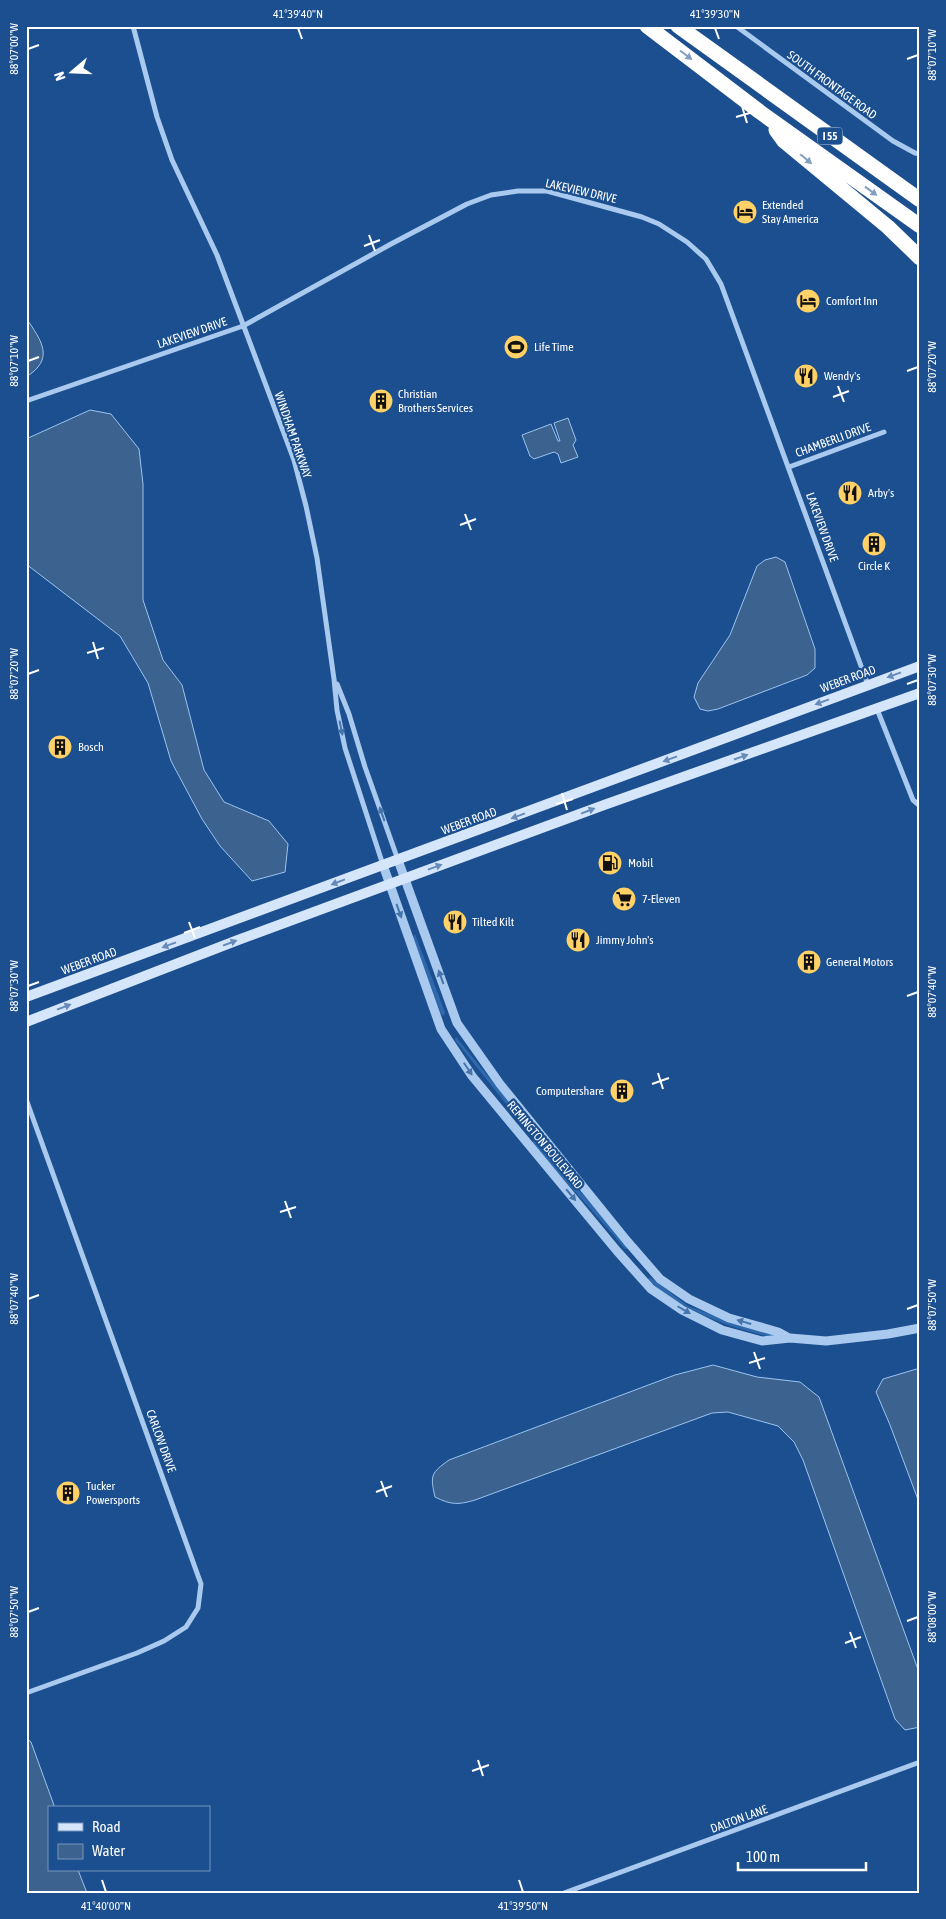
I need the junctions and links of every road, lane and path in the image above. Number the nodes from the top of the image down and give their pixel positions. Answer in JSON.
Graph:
{"nodes":[{"id":1,"x":134,"y":26,"type":"edge"},
{"id":2,"x":647,"y":26,"type":"edge"},
{"id":3,"x":678,"y":26,"type":"edge"},
{"id":4,"x":736,"y":26,"type":"edge"},
{"id":5,"x":740,"y":72,"type":"junction"},
{"id":6,"x":760,"y":112,"type":"junction"},
{"id":7,"x":920,"y":154,"type":"edge"},
{"id":8,"x":920,"y":195,"type":"edge"},
{"id":9,"x":920,"y":200,"type":"edge"},
{"id":10,"x":920,"y":226,"type":"edge"},
{"id":11,"x":920,"y":258,"type":"edge"},
{"id":12,"x":243,"y":326,"type":"junction"},
{"id":13,"x":26,"y":401,"type":"edge"},
{"id":14,"x":884,"y":432,"type":"dead end"},
{"id":15,"x":789,"y":467,"type":"junction"},
{"id":16,"x":920,"y":666,"type":"edge"},
{"id":17,"x":334,"y":679,"type":"junction"},
{"id":18,"x":868,"y":685,"type":"junction"},
{"id":19,"x":920,"y":693,"type":"edge"},
{"id":20,"x":877,"y":709,"type":"junction"},
{"id":21,"x":920,"y":806,"type":"edge"},
{"id":22,"x":398,"y":860,"type":"junction"},
{"id":23,"x":383,"y":865,"type":"junction"},
{"id":24,"x":405,"y":878,"type":"junction"},
{"id":25,"x":390,"y":884,"type":"junction"},
{"id":26,"x":26,"y":998,"type":"edge"},
{"id":27,"x":26,"y":1022,"type":"edge"},
{"id":28,"x":26,"y":1099,"type":"edge"},
{"id":29,"x":920,"y":1328,"type":"edge"},
{"id":30,"x":790,"y":1338,"type":"junction"},
{"id":31,"x":26,"y":1693,"type":"edge"},
{"id":32,"x":920,"y":1762,"type":"edge"},
{"id":33,"x":564,"y":1893,"type":"edge"}],
"edges":[{"from":1,"to":12,"type":"street","name":"WINDHAM PARKWAY"},
{"from":2,"to":6,"type":"highway","number":"I 55","one_way":true},
{"from":3,"to":5,"type":"highway","number":"I 55"},
{"from":4,"to":7,"type":"street","name":"SOUTH FRONTAGE ROAD"},
{"from":5,"to":8,"type":"highway"},
{"from":5,"to":9,"type":"highway","number":"I 55"},
{"from":6,"to":10,"type":"highway","number":"I 55","one_way":true},
{"from":6,"to":11,"type":"highway","one_way":true},
{"from":12,"to":13,"type":"street","name":"LAKEVIEW DRIVE"},
{"from":12,"to":15,"type":"street","name":"LAKEVIEW DRIVE"},
{"from":12,"to":17,"type":"street","name":"WINDHAM PARKWAY"},
{"from":14,"to":15,"type":"street","name":"CHAMBERLI DRIVE"},
{"from":15,"to":18,"type":"street","name":"LAKEVIEW DRIVE"},
{"from":16,"to":18,"type":"main road","name":"WEBER ROAD","one_way":true},
{"from":22,"to":17,"type":"street","one_way":true},
{"from":17,"to":23,"type":"street","name":"WINDHAM PARKWAY","one_way":true},
{"from":18,"to":22,"type":"main road","name":"WEBER ROAD","one_way":true},
{"from":19,"to":20,"type":"main road"},
{"from":20,"to":21,"type":"street"},
{"from":24,"to":20,"type":"main road","one_way":true},
{"from":22,"to":23,"type":"main road","name":"WEBER ROAD"},
{"from":22,"to":24,"type":"street","name":"REMINGTON BOULEVARD"},
{"from":23,"to":25,"type":"street","name":"REMINGTON BOULEVARD"},
{"from":23,"to":26,"type":"main road","name":"WEBER ROAD","one_way":true},
{"from":24,"to":25,"type":"main road"},
{"from":30,"to":24,"type":"street","name":"REMINGTON BOULEVARD","one_way":true},
{"from":27,"to":25,"type":"main road","one_way":true},
{"from":25,"to":30,"type":"street","name":"REMINGTON BOULEVARD","one_way":true},
{"from":28,"to":31,"type":"street","name":"CARLOW DRIVE"},
{"from":29,"to":30,"type":"street","name":"REMINGTON BOULEVARD"},
{"from":32,"to":33,"type":"street","name":"DALTON LANE"}]}
